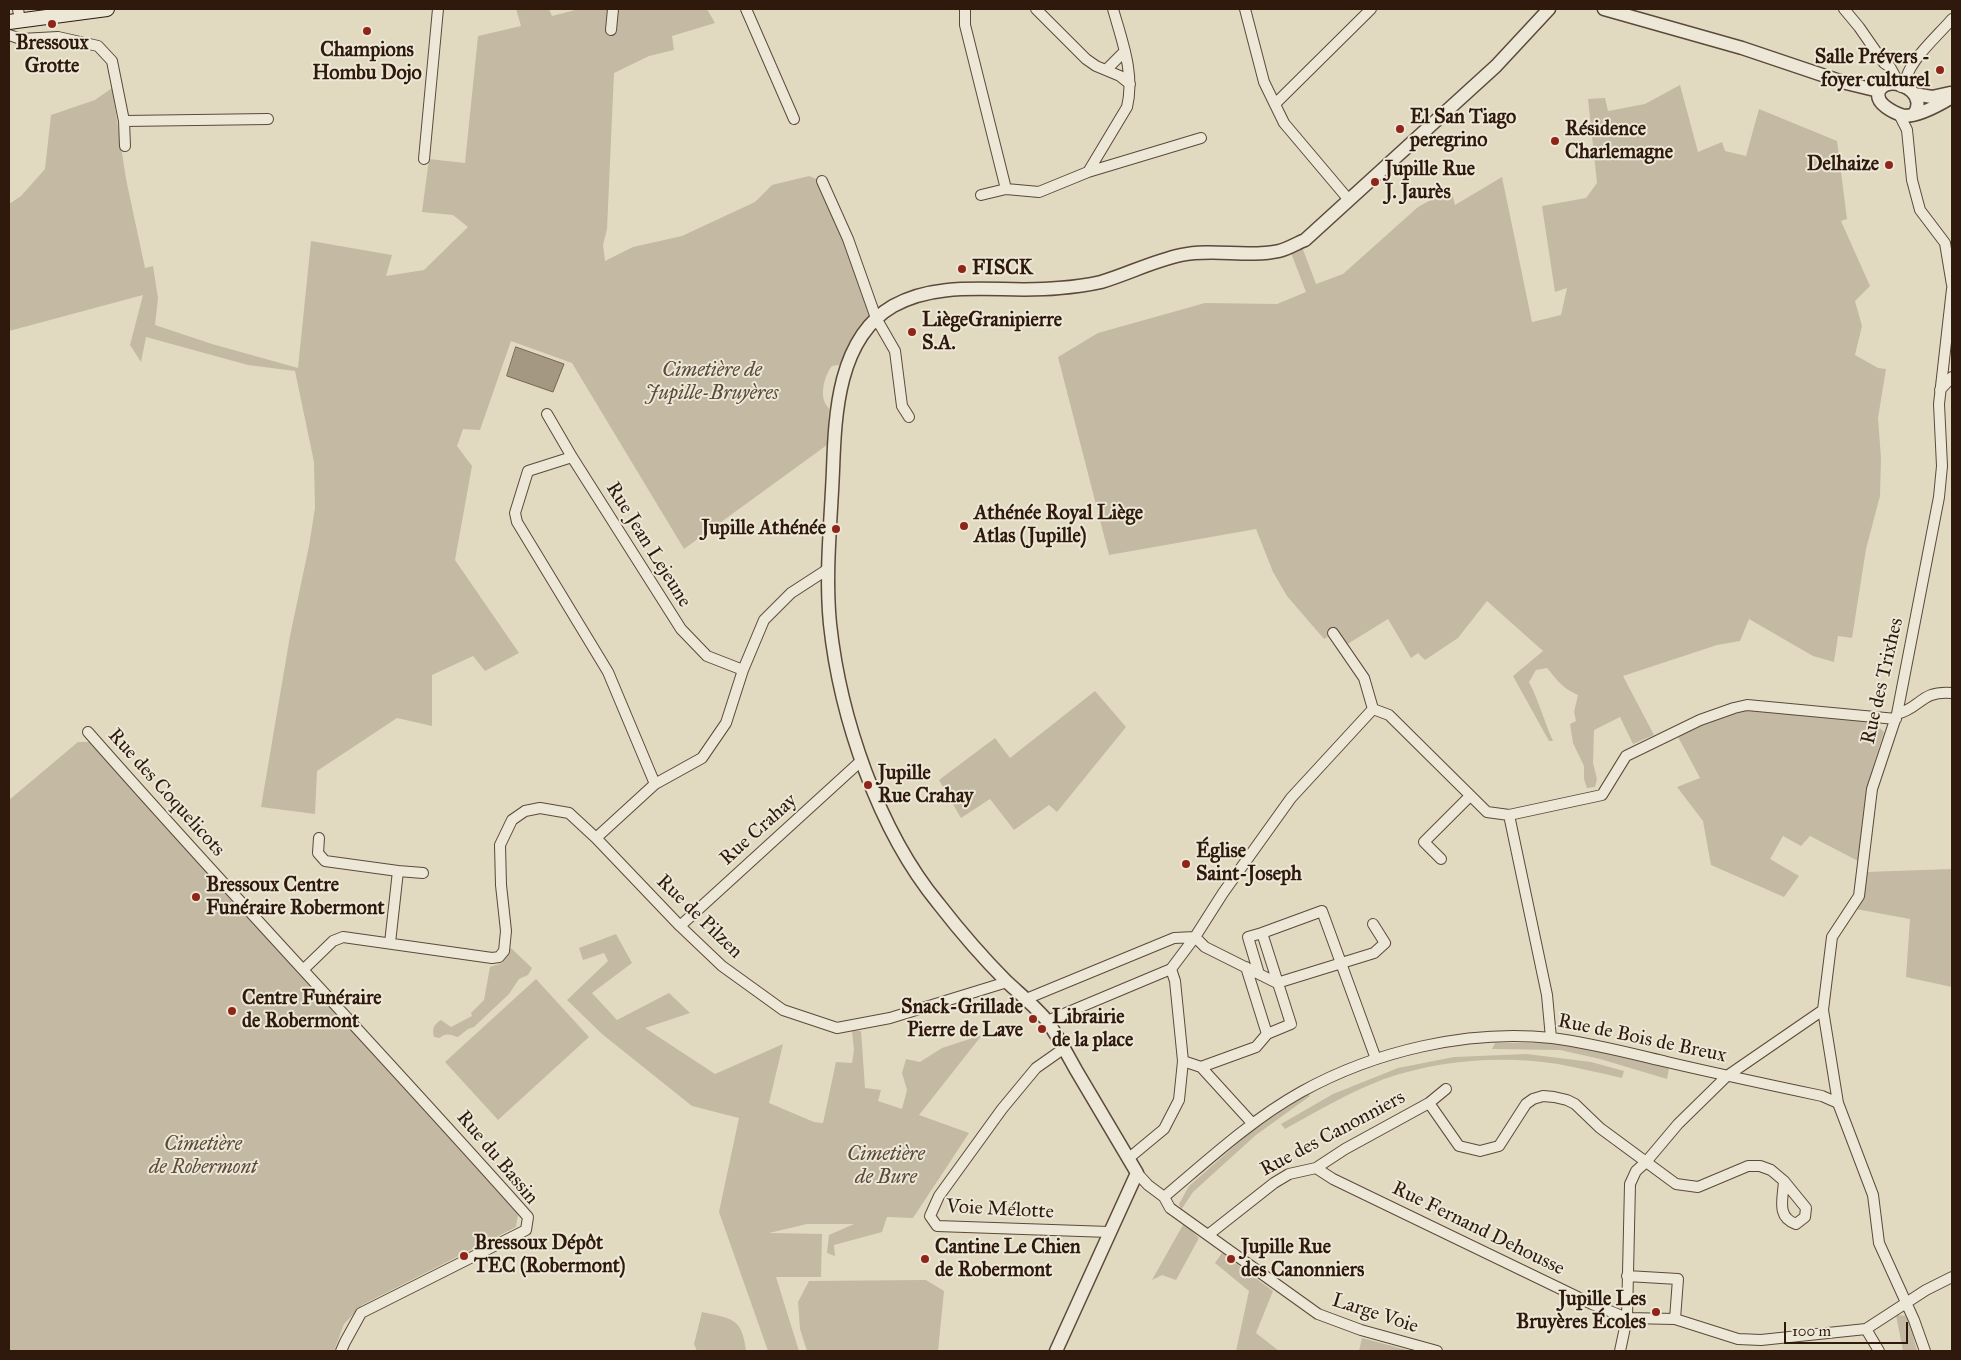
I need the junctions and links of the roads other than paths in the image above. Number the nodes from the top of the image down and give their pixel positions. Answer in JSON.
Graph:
{"nodes":[{"id":1,"x":107,"y":9,"type":"edge"},
{"id":2,"x":438,"y":9,"type":"edge"},
{"id":3,"x":613,"y":9,"type":"edge"},
{"id":4,"x":746,"y":9,"type":"edge"},
{"id":5,"x":965,"y":9,"type":"edge"},
{"id":6,"x":1036,"y":9,"type":"edge"},
{"id":7,"x":1114,"y":9,"type":"edge"},
{"id":8,"x":1245,"y":9,"type":"edge"},
{"id":9,"x":1372,"y":9,"type":"edge"},
{"id":10,"x":1549,"y":9,"type":"edge"},
{"id":11,"x":1604,"y":9,"type":"edge"},
{"id":12,"x":1844,"y":9,"type":"edge"},
{"id":13,"x":16,"y":17,"type":"edge"},
{"id":14,"x":1952,"y":19,"type":"edge"},
{"id":15,"x":611,"y":30,"type":"dead end"},
{"id":16,"x":9,"y":35,"type":"edge"},
{"id":17,"x":1125,"y":51,"type":"junction"},
{"id":18,"x":1884,"y":63,"type":"junction"},
{"id":19,"x":1106,"y":69,"type":"junction"},
{"id":20,"x":1130,"y":84,"type":"junction"},
{"id":21,"x":1907,"y":90,"type":"junction"},
{"id":22,"x":1882,"y":92,"type":"junction"},
{"id":23,"x":1952,"y":93,"type":"edge"},
{"id":24,"x":1952,"y":97,"type":"edge"},
{"id":25,"x":1275,"y":104,"type":"junction"},
{"id":26,"x":1899,"y":114,"type":"junction"},
{"id":27,"x":1913,"y":115,"type":"junction"},
{"id":28,"x":268,"y":119,"type":"dead end"},
{"id":29,"x":794,"y":119,"type":"dead end"},
{"id":30,"x":124,"y":121,"type":"junction"},
{"id":31,"x":1907,"y":130,"type":"junction"},
{"id":32,"x":1201,"y":138,"type":"dead end"},
{"id":33,"x":1107,"y":142,"type":"junction"},
{"id":34,"x":125,"y":146,"type":"dead end"},
{"id":35,"x":424,"y":159,"type":"dead end"},
{"id":36,"x":1118,"y":164,"type":"junction"},
{"id":37,"x":1088,"y":172,"type":"junction"},
{"id":38,"x":822,"y":181,"type":"dead end"},
{"id":39,"x":1006,"y":189,"type":"junction"},
{"id":40,"x":981,"y":195,"type":"dead end"},
{"id":41,"x":1350,"y":200,"type":"junction"},
{"id":42,"x":1949,"y":242,"type":"edge"},
{"id":43,"x":1952,"y":287,"type":"edge"},
{"id":44,"x":876,"y":318,"type":"junction"},
{"id":45,"x":1952,"y":377,"type":"edge"},
{"id":46,"x":1940,"y":390,"type":"junction"},
{"id":47,"x":547,"y":414,"type":"dead end"},
{"id":48,"x":909,"y":417,"type":"dead end"},
{"id":49,"x":572,"y":457,"type":"junction"},
{"id":50,"x":1947,"y":466,"type":"edge"},
{"id":51,"x":828,"y":569,"type":"junction"},
{"id":52,"x":1333,"y":633,"type":"dead end"},
{"id":53,"x":743,"y":670,"type":"junction"},
{"id":54,"x":1952,"y":693,"type":"edge"},
{"id":55,"x":1373,"y":709,"type":"junction"},
{"id":56,"x":1897,"y":716,"type":"junction"},
{"id":57,"x":88,"y":732,"type":"dead end"},
{"id":58,"x":862,"y":760,"type":"junction"},
{"id":59,"x":655,"y":784,"type":"junction"},
{"id":60,"x":1469,"y":797,"type":"junction"},
{"id":61,"x":1509,"y":815,"type":"junction"},
{"id":62,"x":319,"y":838,"type":"dead end"},
{"id":63,"x":596,"y":838,"type":"junction"},
{"id":64,"x":1441,"y":858,"type":"dead end"},
{"id":65,"x":398,"y":871,"type":"junction"},
{"id":66,"x":423,"y":873,"type":"dead end"},
{"id":67,"x":1373,"y":924,"type":"dead end"},
{"id":68,"x":680,"y":926,"type":"junction"},
{"id":69,"x":1262,"y":933,"type":"junction"},
{"id":70,"x":1195,"y":937,"type":"junction"},
{"id":71,"x":390,"y":943,"type":"junction"},
{"id":72,"x":1340,"y":963,"type":"junction"},
{"id":73,"x":1246,"y":967,"type":"junction"},
{"id":74,"x":304,"y":969,"type":"junction"},
{"id":75,"x":1171,"y":969,"type":"junction"},
{"id":76,"x":1259,"y":974,"type":"junction"},
{"id":77,"x":1007,"y":982,"type":"junction"},
{"id":78,"x":1277,"y":982,"type":"junction"},
{"id":79,"x":1026,"y":999,"type":"junction"},
{"id":80,"x":1823,"y":1010,"type":"junction"},
{"id":81,"x":1047,"y":1021,"type":"junction"},
{"id":82,"x":1268,"y":1034,"type":"junction"},
{"id":83,"x":1551,"y":1038,"type":"junction"},
{"id":84,"x":1063,"y":1049,"type":"junction"},
{"id":85,"x":1376,"y":1059,"type":"junction"},
{"id":86,"x":1183,"y":1061,"type":"junction"},
{"id":87,"x":1201,"y":1067,"type":"junction"},
{"id":88,"x":402,"y":1076,"type":"joint"},
{"id":89,"x":1727,"y":1076,"type":"junction"},
{"id":90,"x":1446,"y":1089,"type":"dead end"},
{"id":91,"x":1428,"y":1103,"type":"junction"},
{"id":92,"x":1838,"y":1103,"type":"junction"},
{"id":93,"x":1252,"y":1123,"type":"junction"},
{"id":94,"x":1129,"y":1158,"type":"junction"},
{"id":95,"x":1646,"y":1162,"type":"junction"},
{"id":96,"x":1316,"y":1168,"type":"junction"},
{"id":97,"x":1137,"y":1173,"type":"junction"},
{"id":98,"x":1784,"y":1181,"type":"dead end"},
{"id":99,"x":1164,"y":1197,"type":"junction"},
{"id":100,"x":1109,"y":1232,"type":"junction"},
{"id":101,"x":1208,"y":1235,"type":"junction"},
{"id":102,"x":1627,"y":1276,"type":"junction"},
{"id":103,"x":1952,"y":1277,"type":"edge"},
{"id":104,"x":1907,"y":1302,"type":"junction"},
{"id":105,"x":1627,"y":1318,"type":"junction"},
{"id":106,"x":1675,"y":1319,"type":"junction"},
{"id":107,"x":1866,"y":1329,"type":"junction"},
{"id":108,"x":1623,"y":1338,"type":"junction"},
{"id":109,"x":342,"y":1351,"type":"edge"},
{"id":110,"x":1056,"y":1351,"type":"edge"},
{"id":111,"x":1437,"y":1351,"type":"edge"},
{"id":112,"x":1620,"y":1351,"type":"edge"},
{"id":113,"x":1624,"y":1351,"type":"edge"},
{"id":114,"x":1879,"y":1351,"type":"edge"},
{"id":115,"x":1924,"y":1351,"type":"edge"}],
"edges":[{"from":1,"to":13,"type":"main road"},
{"from":2,"to":35,"type":"street"},
{"from":3,"to":15,"type":"street"},
{"from":4,"to":29,"type":"street"},
{"from":5,"to":39,"type":"street"},
{"from":6,"to":19,"type":"street"},
{"from":7,"to":17,"type":"street"},
{"from":8,"to":25,"type":"street"},
{"from":9,"to":25,"type":"street"},
{"from":10,"to":41,"type":"street"},
{"from":11,"to":22,"type":"street"},
{"from":12,"to":18,"type":"street"},
{"from":14,"to":21,"type":"street"},
{"from":16,"to":30,"type":"street"},
{"from":17,"to":19,"type":"street"},
{"from":17,"to":20,"type":"street"},
{"from":18,"to":21,"type":"street"},
{"from":18,"to":22,"type":"street"},
{"from":19,"to":20,"type":"street"},
{"from":20,"to":33,"type":"street"},
{"from":21,"to":22,"type":"street"},
{"from":21,"to":23,"type":"street"},
{"from":21,"to":27,"type":"street"},
{"from":22,"to":26,"type":"street"},
{"from":24,"to":27,"type":"street"},
{"from":25,"to":41,"type":"street"},
{"from":26,"to":27,"type":"street"},
{"from":26,"to":31,"type":"street","name":"Rue des Trixhes"},
{"from":27,"to":31,"type":"street","name":"Rue des Trixhes"},
{"from":28,"to":30,"type":"street"},
{"from":30,"to":34,"type":"street"},
{"from":31,"to":42,"type":"street","name":"Rue des Trixhes"},
{"from":32,"to":36,"type":"street"},
{"from":33,"to":36,"type":"street"},
{"from":33,"to":37,"type":"street"},
{"from":36,"to":37,"type":"street"},
{"from":37,"to":39,"type":"street"},
{"from":38,"to":44,"type":"street"},
{"from":39,"to":40,"type":"street"},
{"from":41,"to":44,"type":"street"},
{"from":42,"to":43,"type":"street","name":"Rue des Trixhes"},
{"from":43,"to":46,"type":"street","name":"Rue des Trixhes"},
{"from":44,"to":48,"type":"street"},
{"from":44,"to":51,"type":"street"},
{"from":45,"to":46,"type":"street"},
{"from":46,"to":50,"type":"street","name":"Rue des Trixhes"},
{"from":47,"to":49,"type":"street","name":"Rue Jean Lejeune"},
{"from":49,"to":53,"type":"street","name":"Rue Jean Lejeune"},
{"from":49,"to":59,"type":"street"},
{"from":50,"to":56,"type":"street","name":"Rue des Trixhes"},
{"from":51,"to":53,"type":"street"},
{"from":51,"to":58,"type":"street"},
{"from":52,"to":55,"type":"street"},
{"from":53,"to":59,"type":"street"},
{"from":54,"to":56,"type":"street"},
{"from":55,"to":60,"type":"street"},
{"from":55,"to":70,"type":"street"},
{"from":56,"to":61,"type":"street"},
{"from":56,"to":80,"type":"street","name":"Rue des Trixhes"},
{"from":57,"to":74,"type":"street","name":"Rue des Coquelicots"},
{"from":58,"to":68,"type":"street","name":"Rue Crahay"},
{"from":58,"to":77,"type":"street"},
{"from":59,"to":63,"type":"street"},
{"from":60,"to":61,"type":"street"},
{"from":60,"to":64,"type":"street"},
{"from":61,"to":83,"type":"street"},
{"from":62,"to":65,"type":"street"},
{"from":63,"to":68,"type":"street","name":"Rue de Pilzen"},
{"from":63,"to":71,"type":"street","name":"Rue de Pilzen"},
{"from":65,"to":66,"type":"street"},
{"from":65,"to":71,"type":"street"},
{"from":67,"to":72,"type":"street"},
{"from":68,"to":77,"type":"street","name":"Rue de Pilzen"},
{"from":69,"to":72,"type":"street"},
{"from":69,"to":76,"type":"street"},
{"from":69,"to":78,"type":"street"},
{"from":70,"to":73,"type":"street"},
{"from":70,"to":75,"type":"street"},
{"from":70,"to":79,"type":"street"},
{"from":71,"to":74,"type":"street"},
{"from":72,"to":78,"type":"street"},
{"from":72,"to":85,"type":"street"},
{"from":73,"to":76,"type":"street"},
{"from":73,"to":82,"type":"street"},
{"from":74,"to":88,"type":"street","name":"Rue des Coquelicots"},
{"from":75,"to":81,"type":"street"},
{"from":75,"to":86,"type":"street"},
{"from":76,"to":78,"type":"street"},
{"from":77,"to":79,"type":"street"},
{"from":78,"to":82,"type":"street"},
{"from":79,"to":81,"type":"street"},
{"from":80,"to":89,"type":"street"},
{"from":80,"to":92,"type":"street","name":"Rue des Trixhes"},
{"from":81,"to":84,"type":"street"},
{"from":82,"to":87,"type":"street"},
{"from":83,"to":85,"type":"street","name":"Rue de Bois de Breux"},
{"from":83,"to":89,"type":"street","name":"Rue de Bois de Breux"},
{"from":84,"to":94,"type":"street"},
{"from":84,"to":100,"type":"street","name":"Voie Mélotte"},
{"from":85,"to":93,"type":"street","name":"Rue de Bois de Breux"},
{"from":86,"to":87,"type":"street"},
{"from":86,"to":94,"type":"street"},
{"from":87,"to":93,"type":"street"},
{"from":88,"to":109,"type":"street","name":"Rue du Bassin"},
{"from":89,"to":92,"type":"street","name":"Rue de Bois de Breux"},
{"from":89,"to":95,"type":"street"},
{"from":90,"to":91,"type":"street","name":"Rue des Canonniers"},
{"from":91,"to":95,"type":"street","name":"Rue des Canonniers"},
{"from":91,"to":96,"type":"street","name":"Rue des Canonniers"},
{"from":92,"to":104,"type":"street"},
{"from":93,"to":99,"type":"street","name":"Rue de Bois de Breux"},
{"from":94,"to":97,"type":"street"},
{"from":95,"to":98,"type":"street","name":"Rue des Canonniers"},
{"from":95,"to":102,"type":"street"},
{"from":96,"to":101,"type":"street","name":"Rue des Canonniers"},
{"from":96,"to":105,"type":"street","name":"Rue Fernand Dehousse"},
{"from":97,"to":99,"type":"street","name":"Large Voie"},
{"from":97,"to":100,"type":"street"},
{"from":99,"to":101,"type":"street","name":"Large Voie"},
{"from":100,"to":110,"type":"street"},
{"from":101,"to":111,"type":"street","name":"Large Voie"},
{"from":102,"to":105,"type":"street"},
{"from":102,"to":106,"type":"street"},
{"from":103,"to":104,"type":"street"},
{"from":104,"to":107,"type":"street"},
{"from":104,"to":115,"type":"street"},
{"from":105,"to":106,"type":"street"},
{"from":105,"to":108,"type":"street"},
{"from":106,"to":107,"type":"street"},
{"from":107,"to":114,"type":"street"},
{"from":108,"to":112,"type":"street"},
{"from":108,"to":113,"type":"street"}]}
